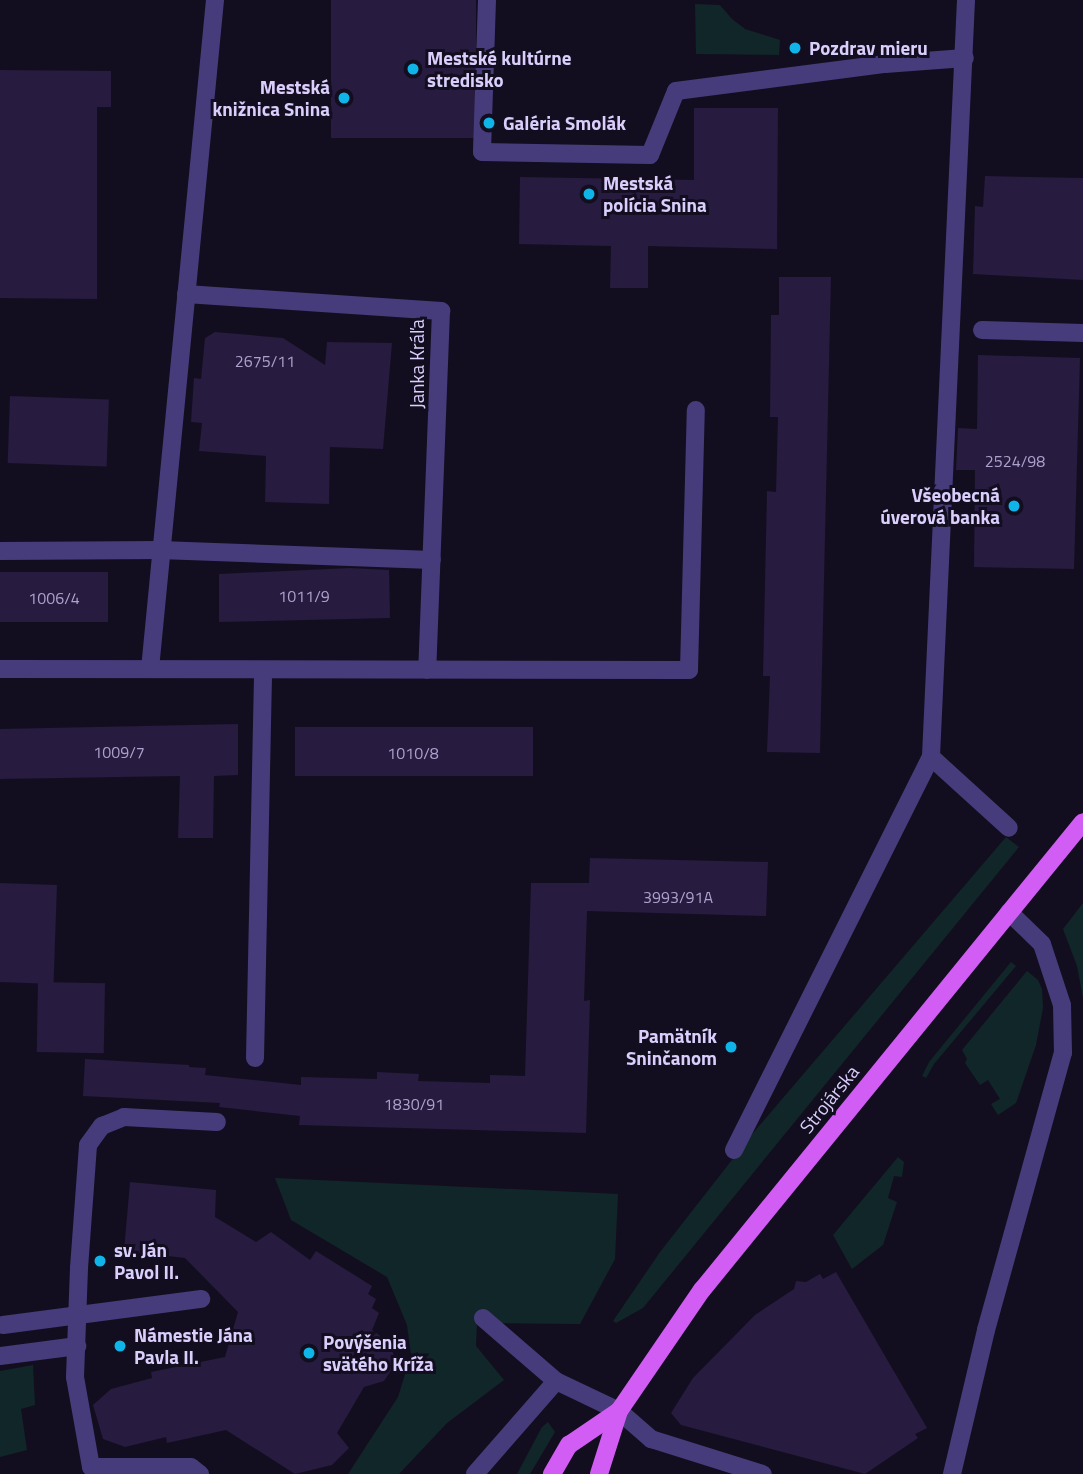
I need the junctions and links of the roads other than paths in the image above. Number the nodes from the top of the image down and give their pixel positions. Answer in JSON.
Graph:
{"nodes":[{"id":1,"x":215,"y":0,"type":"edge"},
{"id":2,"x":487,"y":0,"type":"edge"},
{"id":3,"x":966,"y":0,"type":"edge"},
{"id":4,"x":965,"y":58,"type":"junction"},
{"id":5,"x":186,"y":294,"type":"junction"},
{"id":6,"x":982,"y":330,"type":"dead end"},
{"id":7,"x":1083,"y":332,"type":"edge"},
{"id":8,"x":696,"y":410,"type":"dead end"},
{"id":9,"x":160,"y":550,"type":"junction"},
{"id":10,"x":0,"y":551,"type":"edge"},
{"id":11,"x":432,"y":560,"type":"junction"},
{"id":12,"x":0,"y":669,"type":"edge"},
{"id":13,"x":150,"y":669,"type":"junction"},
{"id":14,"x":263,"y":670,"type":"junction"},
{"id":15,"x":427,"y":670,"type":"junction"},
{"id":16,"x":931,"y":757,"type":"junction"},
{"id":17,"x":1009,"y":828,"type":"dead end"},
{"id":18,"x":1080,"y":831,"type":"edge"},
{"id":19,"x":1009,"y":912,"type":"junction"},
{"id":20,"x":255,"y":1058,"type":"dead end"},
{"id":21,"x":217,"y":1122,"type":"dead end"},
{"id":22,"x":734,"y":1150,"type":"dead end"},
{"id":23,"x":201,"y":1299,"type":"dead end"},
{"id":24,"x":78,"y":1315,"type":"junction"},
{"id":25,"x":483,"y":1318,"type":"dead end"},
{"id":26,"x":3,"y":1325,"type":"dead end"},
{"id":27,"x":77,"y":1346,"type":"junction"},
{"id":28,"x":0,"y":1356,"type":"edge"},
{"id":29,"x":556,"y":1381,"type":"junction"},
{"id":30,"x":619,"y":1411,"type":"junction"},
{"id":31,"x":200,"y":1474,"type":"edge"},
{"id":32,"x":475,"y":1474,"type":"edge"},
{"id":33,"x":552,"y":1474,"type":"edge"},
{"id":34,"x":599,"y":1474,"type":"edge"},
{"id":35,"x":763,"y":1474,"type":"edge"},
{"id":36,"x":951,"y":1474,"type":"edge"}],
"edges":[{"from":1,"to":5,"type":"street"},
{"from":2,"to":4,"type":"street"},
{"from":3,"to":4,"type":"street"},
{"from":4,"to":16,"type":"street"},
{"from":5,"to":9,"type":"street"},
{"from":5,"to":11,"type":"street","name":"Janka Kráľa"},
{"from":6,"to":7,"type":"street"},
{"from":8,"to":15,"type":"street"},
{"from":9,"to":10,"type":"street"},
{"from":9,"to":11,"type":"street"},
{"from":9,"to":13,"type":"street"},
{"from":11,"to":15,"type":"street","name":"Janka Kráľa"},
{"from":12,"to":13,"type":"street"},
{"from":13,"to":14,"type":"street"},
{"from":14,"to":15,"type":"street"},
{"from":14,"to":20,"type":"street"},
{"from":16,"to":17,"type":"street"},
{"from":16,"to":22,"type":"street"},
{"from":18,"to":19,"type":"main road","name":"Strojárska"},
{"from":19,"to":30,"type":"main road","name":"Strojárska"},
{"from":19,"to":36,"type":"street"},
{"from":21,"to":24,"type":"street"},
{"from":23,"to":24,"type":"street"},
{"from":24,"to":26,"type":"street"},
{"from":24,"to":27,"type":"street"},
{"from":25,"to":29,"type":"street"},
{"from":27,"to":28,"type":"street"},
{"from":27,"to":31,"type":"street"},
{"from":29,"to":30,"type":"street"},
{"from":29,"to":32,"type":"street"},
{"from":30,"to":33,"type":"main road"},
{"from":30,"to":34,"type":"main road"},
{"from":30,"to":35,"type":"street"}]}
